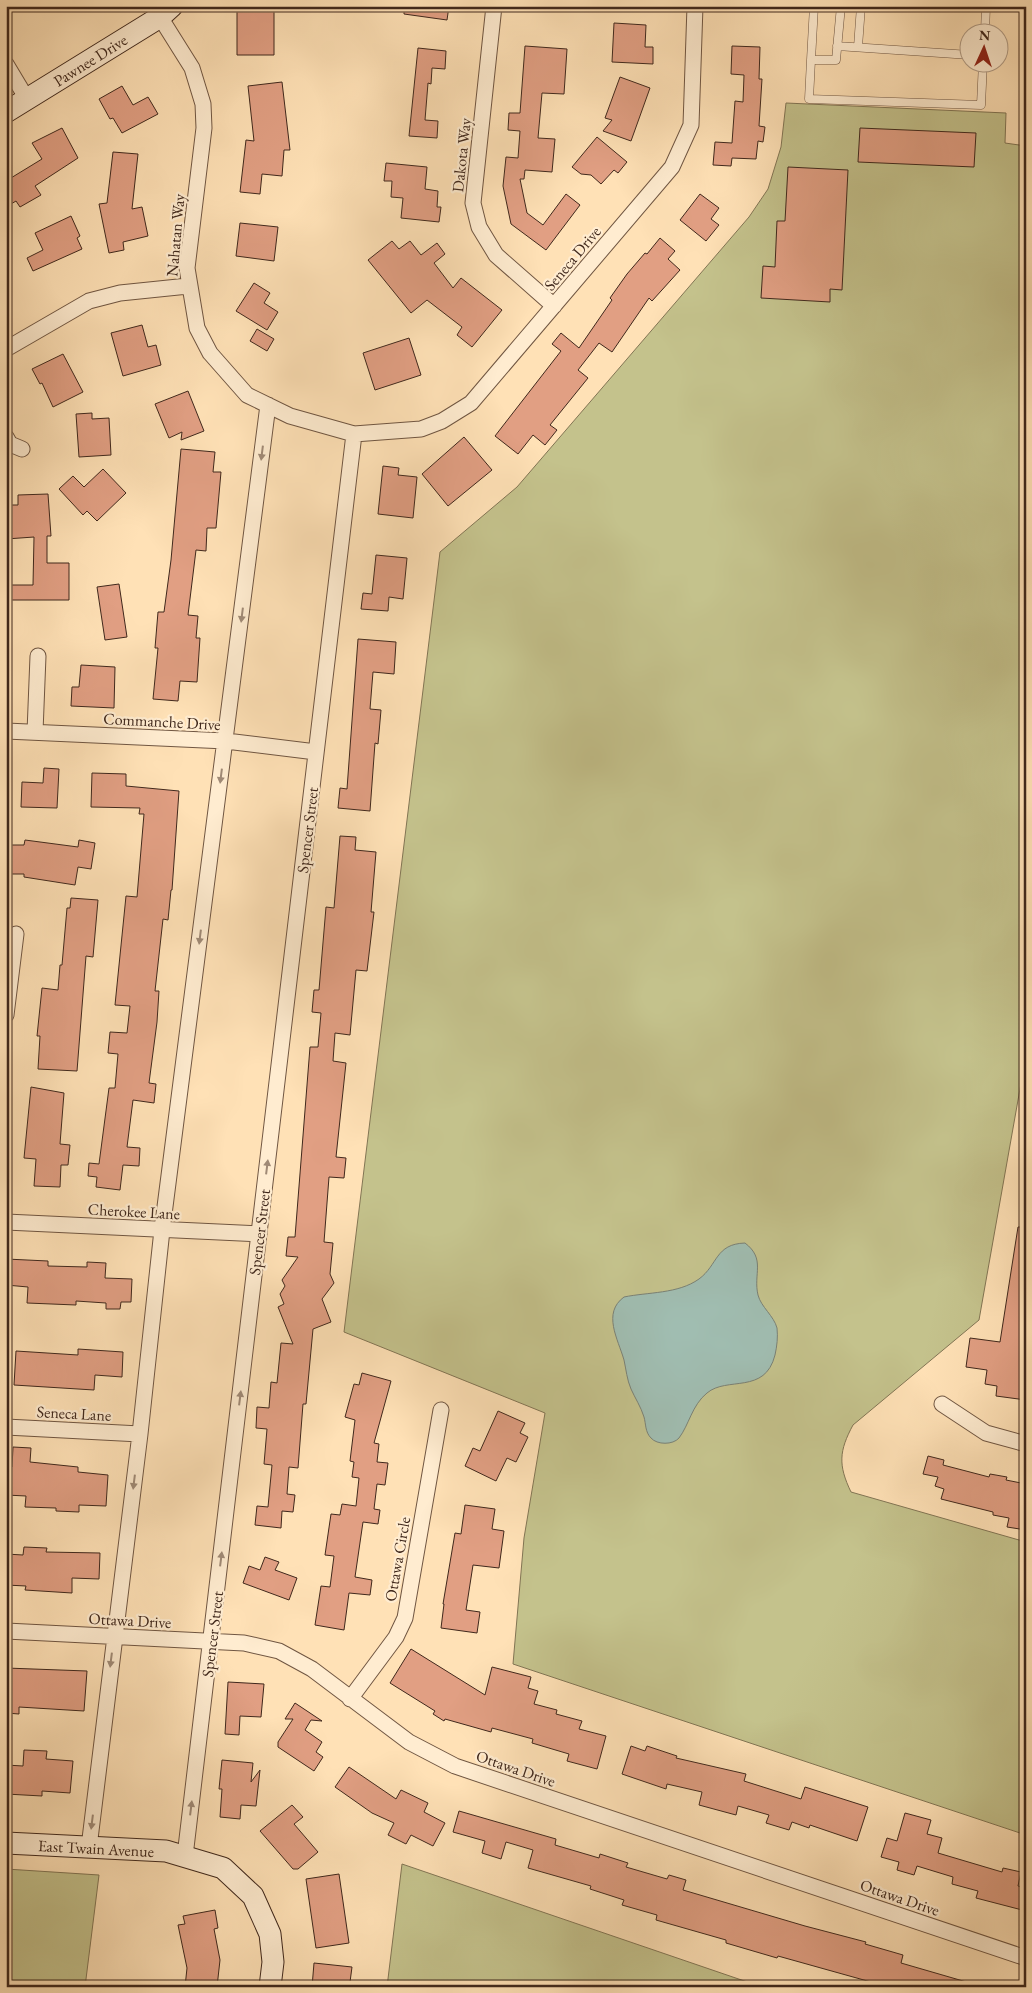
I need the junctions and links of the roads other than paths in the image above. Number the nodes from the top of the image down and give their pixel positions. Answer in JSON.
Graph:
{"nodes":[{"id":1,"x":494,"y":6,"type":"edge"},
{"id":2,"x":695,"y":6,"type":"edge"},
{"id":3,"x":814,"y":6,"type":"edge"},
{"id":4,"x":841,"y":6,"type":"edge"},
{"id":5,"x":861,"y":6,"type":"edge"},
{"id":6,"x":986,"y":6,"type":"edge"},
{"id":7,"x":166,"y":12,"type":"edge"},
{"id":8,"x":985,"y":22,"type":"edge"},
{"id":9,"x":837,"y":46,"type":"junction"},
{"id":10,"x":858,"y":47,"type":"junction"},
{"id":11,"x":960,"y":54,"type":"edge"},
{"id":12,"x":811,"y":60,"type":"junction"},
{"id":13,"x":6,"y":64,"type":"edge"},
{"id":14,"x":983,"y":72,"type":"edge"},
{"id":15,"x":27,"y":99,"type":"junction"},
{"id":16,"x":6,"y":112,"type":"edge"},
{"id":17,"x":188,"y":286,"type":"junction"},
{"id":18,"x":554,"y":306,"type":"junction"},
{"id":19,"x":6,"y":348,"type":"edge"},
{"id":20,"x":268,"y":405,"type":"junction"},
{"id":21,"x":354,"y":434,"type":"junction"},
{"id":22,"x":6,"y":437,"type":"edge"},
{"id":23,"x":22,"y":449,"type":"dead end"},
{"id":24,"x":38,"y":656,"type":"dead end"},
{"id":25,"x":6,"y":731,"type":"edge"},
{"id":26,"x":35,"y":732,"type":"junction"},
{"id":27,"x":226,"y":741,"type":"junction"},
{"id":28,"x":316,"y":752,"type":"junction"},
{"id":29,"x":16,"y":934,"type":"dead end"},
{"id":30,"x":6,"y":1015,"type":"edge"},
{"id":31,"x":6,"y":1222,"type":"edge"},
{"id":32,"x":162,"y":1230,"type":"junction"},
{"id":33,"x":259,"y":1234,"type":"junction"},
{"id":34,"x":942,"y":1404,"type":"dead end"},
{"id":35,"x":441,"y":1410,"type":"dead end"},
{"id":36,"x":6,"y":1427,"type":"edge"},
{"id":37,"x":140,"y":1434,"type":"junction"},
{"id":38,"x":1026,"y":1444,"type":"edge"},
{"id":39,"x":6,"y":1631,"type":"edge"},
{"id":40,"x":114,"y":1636,"type":"junction"},
{"id":41,"x":211,"y":1641,"type":"junction"},
{"id":42,"x":350,"y":1699,"type":"junction"},
{"id":43,"x":6,"y":1843,"type":"edge"},
{"id":44,"x":89,"y":1848,"type":"junction"},
{"id":45,"x":185,"y":1856,"type":"junction"},
{"id":46,"x":1026,"y":1958,"type":"edge"},
{"id":47,"x":270,"y":1987,"type":"edge"}],
"edges":[{"from":1,"to":18,"type":"street","name":"Dakota Way"},
{"from":2,"to":18,"type":"street","name":"Seneca Drive"},
{"from":3,"to":12,"type":"lane"},
{"from":4,"to":9,"type":"lane"},
{"from":5,"to":10,"type":"lane"},
{"from":6,"to":8,"type":"lane"},
{"from":7,"to":15,"type":"street","name":"Pawnee Drive"},
{"from":7,"to":17,"type":"street","name":"Nahatan Way"},
{"from":9,"to":10,"type":"lane"},
{"from":9,"to":12,"type":"lane"},
{"from":10,"to":11,"type":"lane"},
{"from":12,"to":14,"type":"lane"},
{"from":13,"to":15,"type":"street"},
{"from":15,"to":16,"type":"street","name":"Pawnee Drive"},
{"from":17,"to":19,"type":"street"},
{"from":17,"to":20,"type":"street","name":"Nahatan Way"},
{"from":18,"to":21,"type":"street","name":"Seneca Drive"},
{"from":20,"to":21,"type":"street","name":"Nahatan Way"},
{"from":20,"to":27,"type":"street","one_way":true},
{"from":21,"to":28,"type":"street","name":"Spencer Street"},
{"from":22,"to":23,"type":"street"},
{"from":24,"to":26,"type":"street"},
{"from":25,"to":26,"type":"street","name":"Commanche Drive"},
{"from":26,"to":27,"type":"street","name":"Commanche Drive"},
{"from":27,"to":28,"type":"street","name":"Commanche Drive"},
{"from":27,"to":32,"type":"street","one_way":true},
{"from":33,"to":28,"type":"street","name":"Spencer Street","one_way":true},
{"from":29,"to":30,"type":"street"},
{"from":31,"to":32,"type":"street","name":"Cherokee Lane"},
{"from":32,"to":33,"type":"street","name":"Cherokee Lane"},
{"from":32,"to":37,"type":"street"},
{"from":41,"to":33,"type":"street","name":"Spencer Street","one_way":true},
{"from":34,"to":38,"type":"street"},
{"from":35,"to":42,"type":"street","name":"Ottawa Circle"},
{"from":36,"to":37,"type":"street","name":"Seneca Lane"},
{"from":37,"to":40,"type":"street","one_way":true},
{"from":39,"to":40,"type":"street","name":"Ottawa Drive"},
{"from":40,"to":41,"type":"street","name":"Ottawa Drive"},
{"from":40,"to":44,"type":"street","one_way":true},
{"from":41,"to":42,"type":"street","name":"Ottawa Drive"},
{"from":45,"to":41,"type":"street","name":"Spencer Street","one_way":true},
{"from":42,"to":46,"type":"street","name":"Ottawa Drive"},
{"from":43,"to":44,"type":"street","name":"East Twain Avenue"},
{"from":44,"to":45,"type":"street","name":"East Twain Avenue"},
{"from":45,"to":47,"type":"street"}]}
